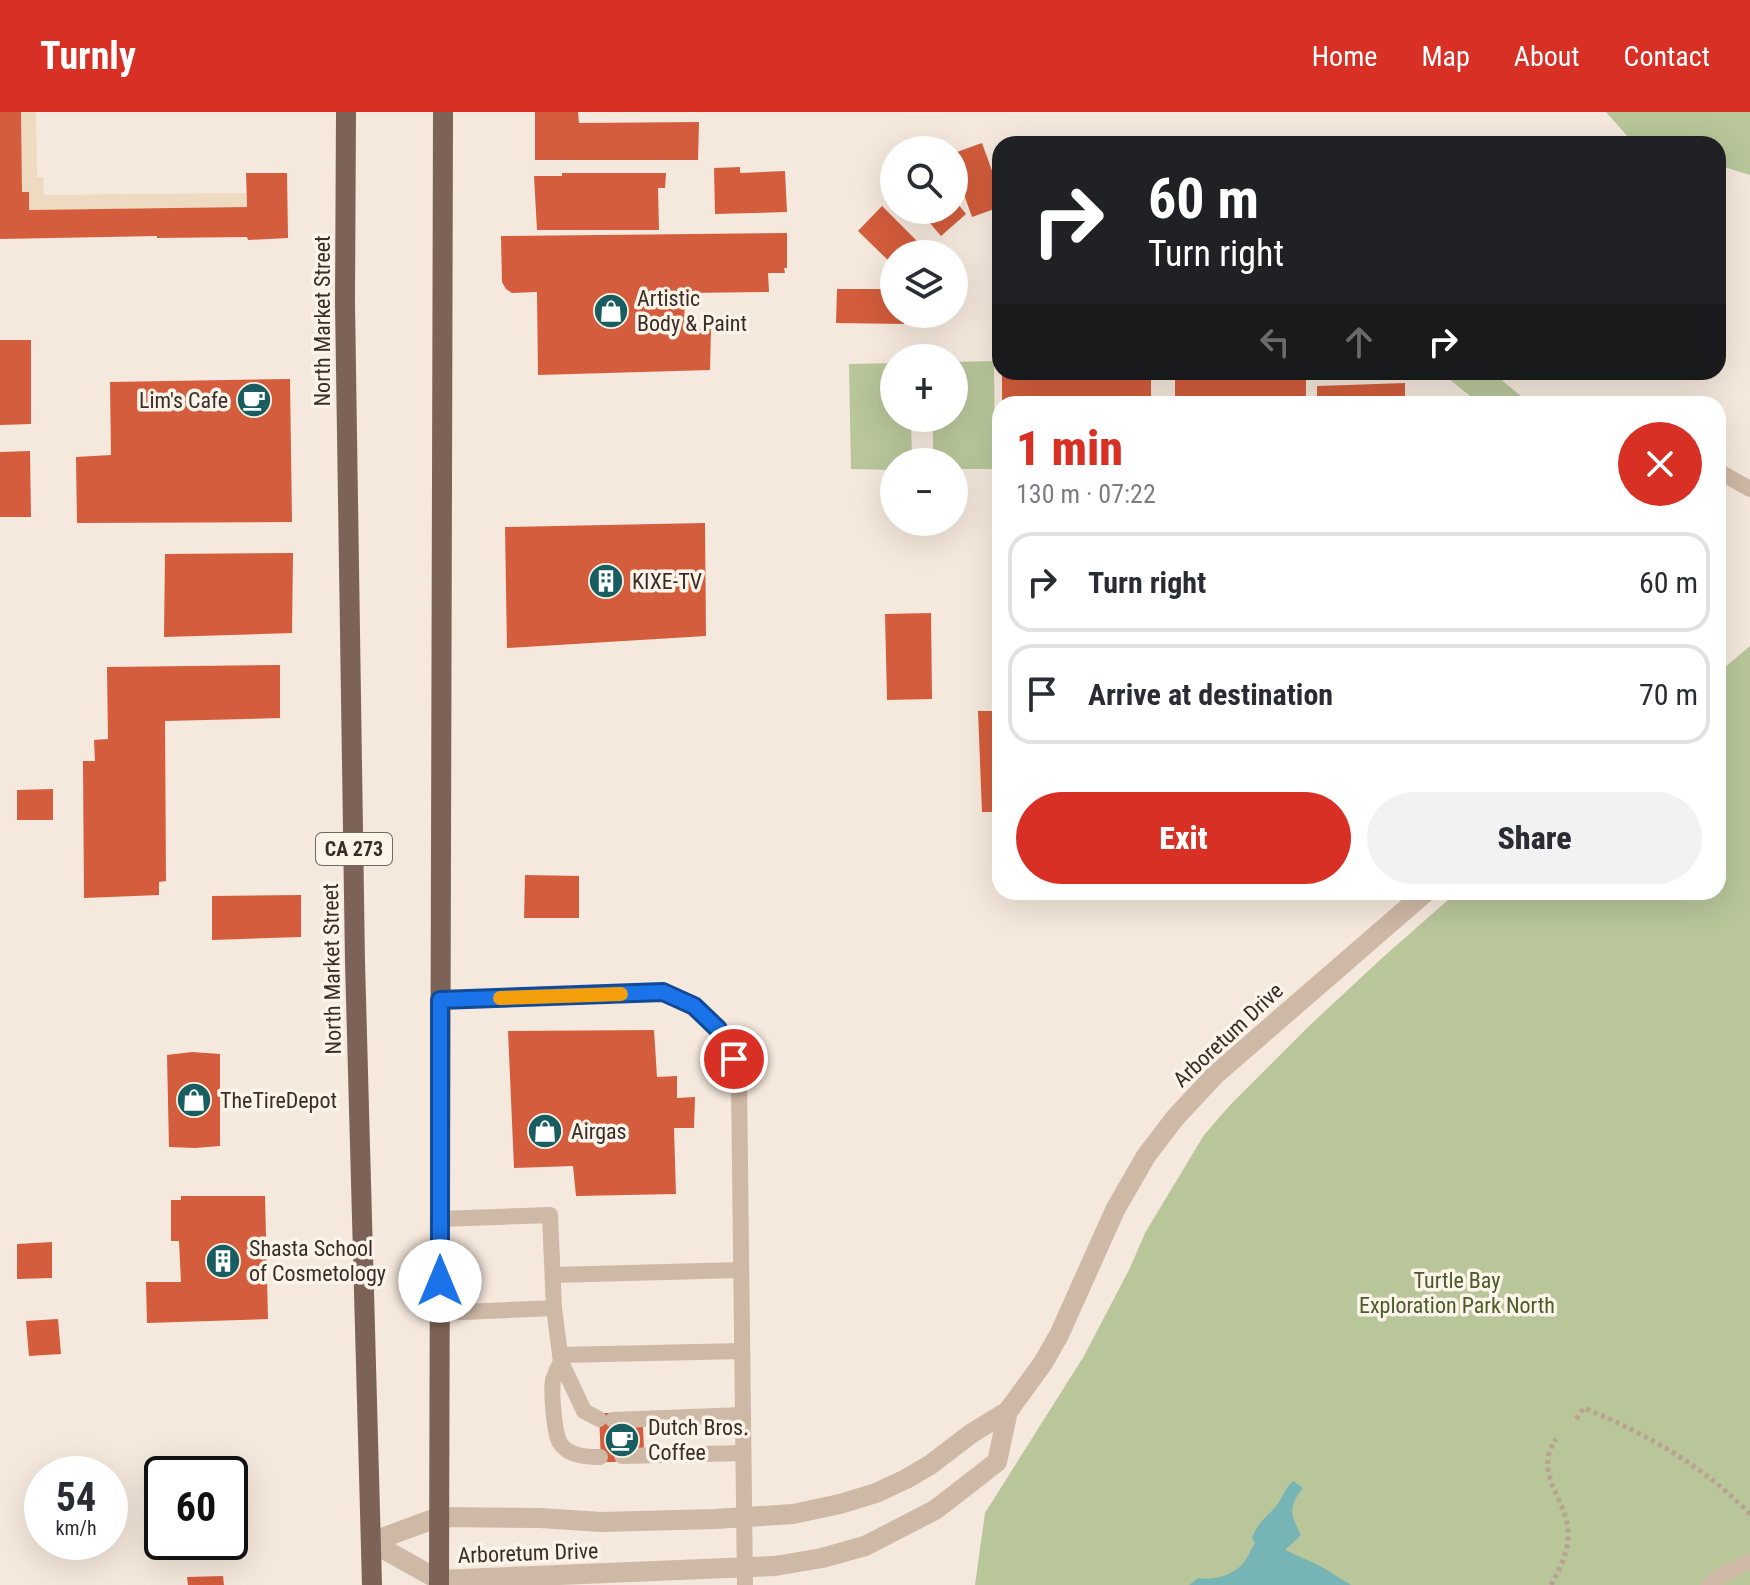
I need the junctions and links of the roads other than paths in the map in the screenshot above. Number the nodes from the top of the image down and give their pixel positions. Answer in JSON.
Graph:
{"nodes":[{"id":1,"x":346,"y":112,"type":"edge"},
{"id":2,"x":443,"y":112,"type":"edge"},
{"id":3,"x":1726,"y":476,"type":"edge"},
{"id":4,"x":1750,"y":489,"type":"edge"},
{"id":5,"x":1417,"y":900,"type":"edge"},
{"id":6,"x":440,"y":1000,"type":"junction"},
{"id":7,"x":440,"y":1219,"type":"junction"},
{"id":8,"x":741,"y":1270,"type":"junction"},
{"id":9,"x":553,"y":1275,"type":"junction"},
{"id":10,"x":554,"y":1308,"type":"junction"},
{"id":11,"x":440,"y":1313,"type":"junction"},
{"id":12,"x":742,"y":1351,"type":"junction"},
{"id":13,"x":560,"y":1358,"type":"junction"},
{"id":14,"x":1008,"y":1411,"type":"junction"},
{"id":15,"x":743,"y":1415,"type":"junction"},
{"id":16,"x":743,"y":1453,"type":"junction"},
{"id":17,"x":622,"y":1456,"type":"dead end"},
{"id":18,"x":600,"y":1457,"type":"dead end"},
{"id":19,"x":439,"y":1517,"type":"junction"},
{"id":20,"x":744,"y":1518,"type":"junction"},
{"id":21,"x":371,"y":1542,"type":"junction"},
{"id":22,"x":1750,"y":1561,"type":"edge"},
{"id":23,"x":745,"y":1576,"type":"edge"},
{"id":24,"x":439,"y":1582,"type":"edge"},
{"id":25,"x":372,"y":1585,"type":"edge"},
{"id":26,"x":1709,"y":1585,"type":"edge"}],
"edges":[{"from":1,"to":21,"type":"main road","name":"North Market Street","number":"CA 273"},
{"from":2,"to":6,"type":"main road"},
{"from":3,"to":4,"type":"lane"},
{"from":5,"to":14,"type":"street","name":"Arboretum Drive"},
{"from":6,"to":7,"type":"main road"},
{"from":6,"to":8,"type":"lane"},
{"from":7,"to":9,"type":"lane"},
{"from":7,"to":11,"type":"main road"},
{"from":8,"to":9,"type":"lane"},
{"from":8,"to":12,"type":"lane"},
{"from":9,"to":10,"type":"lane"},
{"from":10,"to":11,"type":"lane"},
{"from":10,"to":13,"type":"lane"},
{"from":11,"to":19,"type":"main road"},
{"from":12,"to":13,"type":"lane"},
{"from":12,"to":15,"type":"lane"},
{"from":13,"to":15,"type":"lane"},
{"from":13,"to":18,"type":"lane"},
{"from":14,"to":20,"type":"street","name":"Arboretum Drive"},
{"from":14,"to":23,"type":"street","name":"Arboretum Drive"},
{"from":15,"to":16,"type":"lane"},
{"from":16,"to":17,"type":"lane"},
{"from":16,"to":20,"type":"lane"},
{"from":19,"to":20,"type":"street","name":"Arboretum Drive"},
{"from":19,"to":21,"type":"street","name":"Arboretum Drive"},
{"from":19,"to":24,"type":"main road"},
{"from":20,"to":23,"type":"lane"},
{"from":21,"to":24,"type":"street","name":"Arboretum Drive"},
{"from":21,"to":25,"type":"main road","name":"North Market Street","number":"CA 273"},
{"from":22,"to":26,"type":"lane"},
{"from":23,"to":24,"type":"street","name":"Arboretum Drive"}]}
